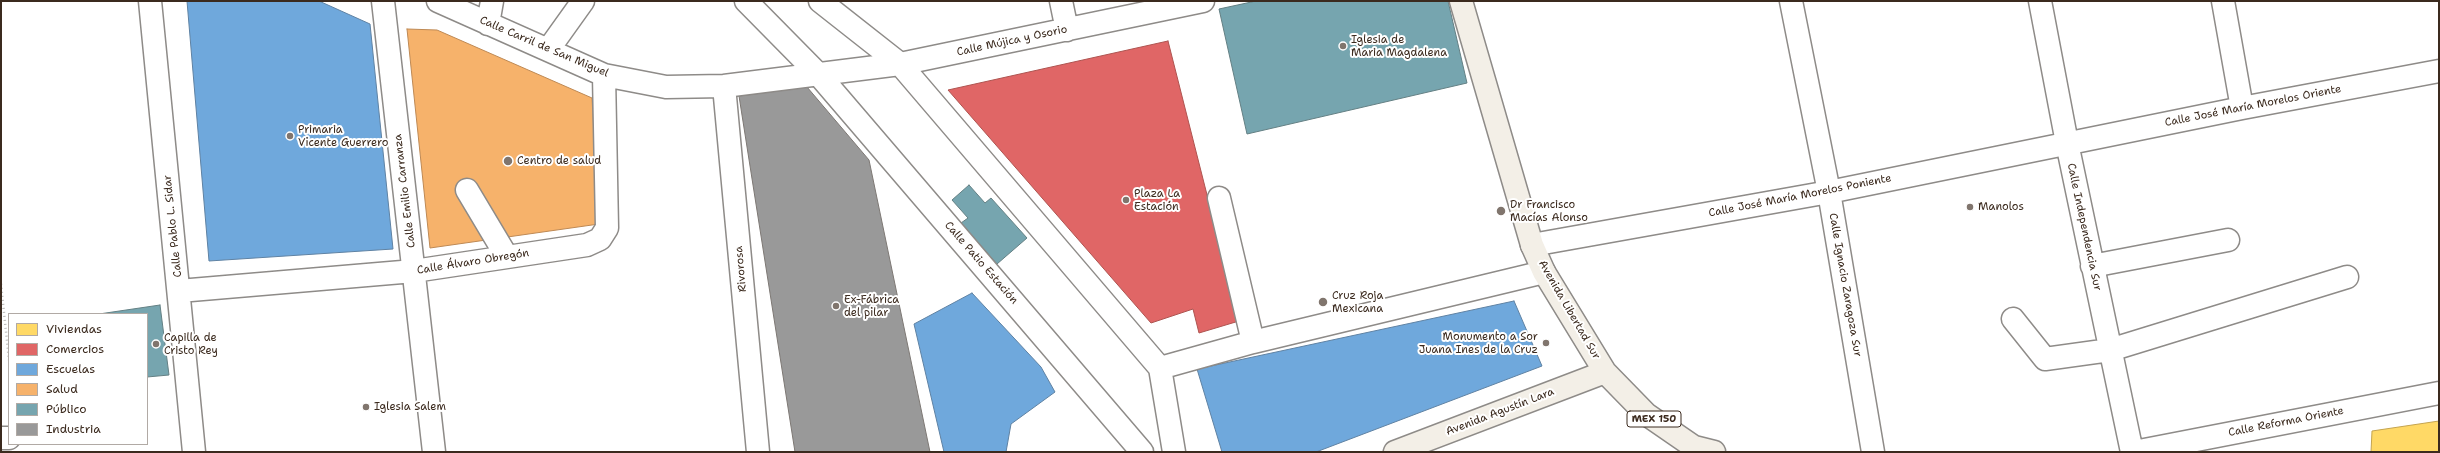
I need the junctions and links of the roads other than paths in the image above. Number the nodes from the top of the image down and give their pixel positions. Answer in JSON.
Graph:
{"nodes":[{"id":1,"x":150,"y":1,"type":"edge"},
{"id":2,"x":384,"y":1,"type":"edge"},
{"id":3,"x":438,"y":1,"type":"edge"},
{"id":4,"x":492,"y":1,"type":"edge"},
{"id":5,"x":583,"y":1,"type":"edge"},
{"id":6,"x":746,"y":1,"type":"edge"},
{"id":7,"x":820,"y":1,"type":"edge"},
{"id":8,"x":1062,"y":1,"type":"edge"},
{"id":9,"x":1203,"y":1,"type":"edge"},
{"id":10,"x":1462,"y":1,"type":"edge"},
{"id":11,"x":1791,"y":1,"type":"edge"},
{"id":12,"x":2040,"y":1,"type":"edge"},
{"id":13,"x":2223,"y":1,"type":"edge"},
{"id":14,"x":488,"y":24,"type":"junction"},
{"id":15,"x":1067,"y":30,"type":"junction"},
{"id":16,"x":548,"y":50,"type":"junction"},
{"id":17,"x":900,"y":64,"type":"junction"},
{"id":18,"x":2439,"y":71,"type":"edge"},
{"id":19,"x":604,"y":75,"type":"junction"},
{"id":20,"x":819,"y":75,"type":"junction"},
{"id":21,"x":724,"y":86,"type":"junction"},
{"id":22,"x":2242,"y":108,"type":"junction"},
{"id":23,"x":2067,"y":143,"type":"junction"},
{"id":24,"x":467,"y":190,"type":"dead end"},
{"id":25,"x":1829,"y":192,"type":"junction"},
{"id":26,"x":1219,"y":198,"type":"dead end"},
{"id":27,"x":2228,"y":240,"type":"dead end"},
{"id":28,"x":1532,"y":246,"type":"junction"},
{"id":29,"x":507,"y":257,"type":"junction"},
{"id":30,"x":2092,"y":266,"type":"junction"},
{"id":31,"x":414,"y":271,"type":"junction"},
{"id":32,"x":1544,"y":272,"type":"junction"},
{"id":33,"x":2347,"y":277,"type":"dead end"},
{"id":34,"x":179,"y":291,"type":"junction"},
{"id":35,"x":2013,"y":319,"type":"dead end"},
{"id":36,"x":1253,"y":342,"type":"junction"},
{"id":37,"x":2110,"y":350,"type":"junction"},
{"id":38,"x":1160,"y":368,"type":"junction"},
{"id":39,"x":1605,"y":372,"type":"junction"},
{"id":40,"x":2439,"y":393,"type":"edge"},
{"id":41,"x":1700,"y":450,"type":"edge"},
{"id":42,"x":194,"y":452,"type":"edge"},
{"id":43,"x":434,"y":452,"type":"edge"},
{"id":44,"x":758,"y":452,"type":"edge"},
{"id":45,"x":1142,"y":452,"type":"edge"},
{"id":46,"x":1174,"y":452,"type":"edge"},
{"id":47,"x":1395,"y":452,"type":"edge"},
{"id":48,"x":1873,"y":452,"type":"edge"},
{"id":49,"x":2133,"y":452,"type":"edge"}],
"edges":[{"from":1,"to":34,"type":"street","name":"Calle Pablo L. Sidar"},
{"from":2,"to":31,"type":"street","name":"Calle Emilio Carranza"},
{"from":3,"to":14,"type":"street","name":"Calle Carril de San Miguel"},
{"from":4,"to":14,"type":"street"},
{"from":5,"to":16,"type":"street"},
{"from":6,"to":20,"type":"street","name":"Calle Patio Estación"},
{"from":7,"to":17,"type":"street"},
{"from":8,"to":15,"type":"street"},
{"from":9,"to":15,"type":"street","name":"Calle Mújica y Osorio"},
{"from":10,"to":28,"type":"main road","name":"Avenida Libertad Sur","number":"MEX 150"},
{"from":11,"to":25,"type":"street","name":"Calle Ignacio Zaragoza Sur"},
{"from":12,"to":23,"type":"street","name":"Calle Independencia Sur"},
{"from":13,"to":22,"type":"street"},
{"from":14,"to":16,"type":"street","name":"Calle Carril de San Miguel"},
{"from":15,"to":17,"type":"street","name":"Calle Mújica y Osorio"},
{"from":16,"to":19,"type":"street","name":"Calle Carril de San Miguel"},
{"from":17,"to":20,"type":"street","name":"Calle Mújica y Osorio"},
{"from":17,"to":38,"type":"street"},
{"from":18,"to":22,"type":"street","name":"Calle José María Morelos Oriente"},
{"from":19,"to":21,"type":"street","name":"Calle Carril de San Miguel"},
{"from":19,"to":29,"type":"street","name":"Calle Álvaro Obregón"},
{"from":20,"to":21,"type":"street","name":"Calle Carril de San Miguel"},
{"from":20,"to":45,"type":"street","name":"Calle Patio Estación"},
{"from":21,"to":44,"type":"street","name":"Rivorosa"},
{"from":22,"to":23,"type":"street","name":"Calle José María Morelos Oriente"},
{"from":23,"to":25,"type":"street","name":"Calle José María Morelos Poniente"},
{"from":23,"to":30,"type":"street","name":"Calle Independencia Sur"},
{"from":24,"to":29,"type":"street"},
{"from":25,"to":28,"type":"street","name":"Calle José María Morelos Poniente"},
{"from":25,"to":48,"type":"street","name":"Calle Ignacio Zaragoza Sur"},
{"from":26,"to":36,"type":"street"},
{"from":27,"to":30,"type":"street"},
{"from":28,"to":32,"type":"main road","name":"Avenida Libertad Sur","number":"MEX 150"},
{"from":29,"to":31,"type":"street","name":"Calle Álvaro Obregón"},
{"from":30,"to":37,"type":"street","name":"Calle Independencia Sur"},
{"from":31,"to":34,"type":"street","name":"Calle Álvaro Obregón"},
{"from":31,"to":43,"type":"street","name":"Calle Emilio Carranza"},
{"from":32,"to":36,"type":"street"},
{"from":32,"to":39,"type":"main road","name":"Avenida Libertad Sur","number":"MEX 150"},
{"from":33,"to":37,"type":"street"},
{"from":34,"to":42,"type":"street","name":"Calle Pablo L. Sidar"},
{"from":35,"to":37,"type":"street"},
{"from":36,"to":38,"type":"street"},
{"from":37,"to":49,"type":"street","name":"Calle Independencia Sur"},
{"from":38,"to":46,"type":"street"},
{"from":39,"to":41,"type":"main road","name":"Avenida Libertad Sur","number":"MEX 150"},
{"from":39,"to":47,"type":"main road","name":"Avenida Agustín Lara"},
{"from":40,"to":49,"type":"street","name":"Calle Reforma Oriente"}]}
